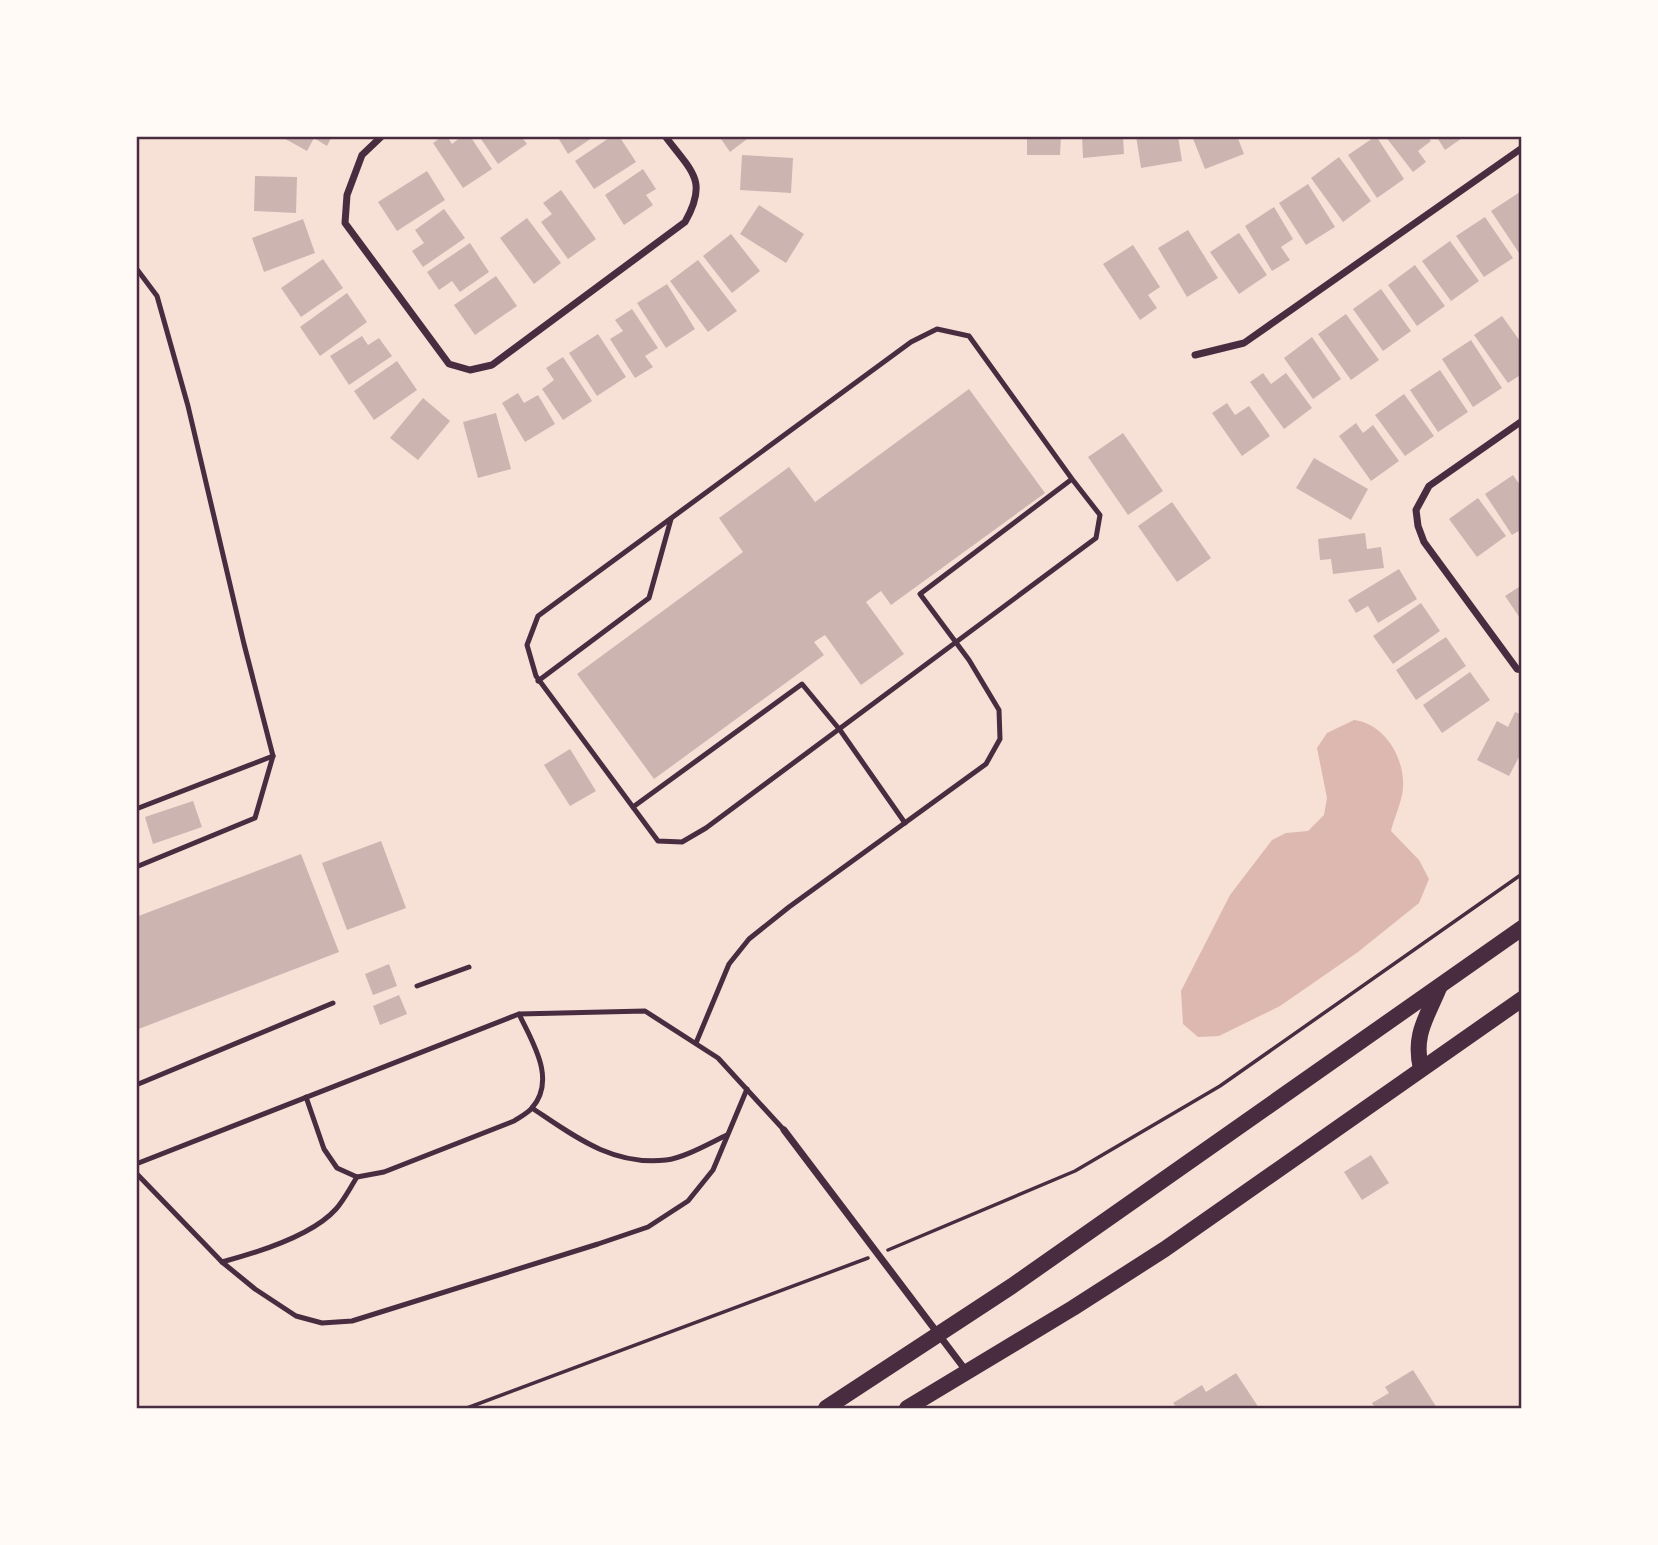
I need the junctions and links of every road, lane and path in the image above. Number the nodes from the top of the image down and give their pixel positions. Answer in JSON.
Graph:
{"nodes":[{"id":1,"x":382,"y":136,"type":"edge"},
{"id":2,"x":665,"y":136,"type":"edge"},
{"id":3,"x":1521,"y":148,"type":"edge"},
{"id":4,"x":136,"y":268,"type":"edge"},
{"id":5,"x":1195,"y":355,"type":"dead end"},
{"id":6,"x":1521,"y":421,"type":"edge"},
{"id":7,"x":1072,"y":479,"type":"junction"},
{"id":8,"x":671,"y":519,"type":"junction"},
{"id":9,"x":956,"y":643,"type":"junction"},
{"id":10,"x":1521,"y":670,"type":"edge"},
{"id":11,"x":538,"y":681,"type":"junction"},
{"id":12,"x":839,"y":730,"type":"junction"},
{"id":13,"x":273,"y":756,"type":"junction"},
{"id":14,"x":633,"y":807,"type":"junction"},
{"id":15,"x":136,"y":809,"type":"edge"},
{"id":16,"x":905,"y":823,"type":"junction"},
{"id":17,"x":136,"y":867,"type":"edge"},
{"id":18,"x":1521,"y":874,"type":"edge"},
{"id":19,"x":1521,"y":928,"type":"edge"},
{"id":20,"x":469,"y":967,"type":"dead end"},
{"id":21,"x":1440,"y":985,"type":"junction"},
{"id":22,"x":417,"y":986,"type":"dead end"},
{"id":23,"x":1521,"y":999,"type":"edge"},
{"id":24,"x":333,"y":1003,"type":"dead end"},
{"id":25,"x":519,"y":1014,"type":"junction"},
{"id":26,"x":696,"y":1043,"type":"junction"},
{"id":27,"x":1421,"y":1069,"type":"junction"},
{"id":28,"x":136,"y":1085,"type":"edge"},
{"id":29,"x":747,"y":1089,"type":"junction"},
{"id":30,"x":306,"y":1097,"type":"junction"},
{"id":31,"x":532,"y":1108,"type":"junction"},
{"id":32,"x":784,"y":1130,"type":"joint"},
{"id":33,"x":728,"y":1135,"type":"junction"},
{"id":34,"x":136,"y":1164,"type":"edge"},
{"id":35,"x":136,"y":1173,"type":"edge"},
{"id":36,"x":357,"y":1177,"type":"junction"},
{"id":37,"x":894,"y":1247,"type":"dead end"},
{"id":38,"x":860,"y":1260,"type":"dead end"},
{"id":39,"x":222,"y":1262,"type":"junction"},
{"id":40,"x":937,"y":1336,"type":"junction"},
{"id":41,"x":968,"y":1374,"type":"junction"},
{"id":42,"x":467,"y":1409,"type":"edge"},
{"id":43,"x":826,"y":1409,"type":"edge"},
{"id":44,"x":907,"y":1409,"type":"edge"}],
"edges":[{"from":1,"to":2,"type":"street"},
{"from":3,"to":5,"type":"street"},
{"from":4,"to":13,"type":"lane"},
{"from":6,"to":10,"type":"street"},
{"from":7,"to":8,"type":"lane"},
{"from":7,"to":9,"type":"lane"},
{"from":7,"to":9,"type":"lane"},
{"from":8,"to":11,"type":"lane"},
{"from":8,"to":11,"type":"lane"},
{"from":9,"to":12,"type":"lane"},
{"from":9,"to":16,"type":"lane"},
{"from":11,"to":14,"type":"lane"},
{"from":12,"to":14,"type":"lane"},
{"from":12,"to":14,"type":"lane"},
{"from":12,"to":16,"type":"lane"},
{"from":13,"to":15,"type":"lane"},
{"from":13,"to":17,"type":"lane"},
{"from":16,"to":26,"type":"lane"},
{"from":18,"to":37,"type":"path"},
{"from":19,"to":21,"type":"main road"},
{"from":20,"to":22,"type":"lane"},
{"from":21,"to":27,"type":"main road"},
{"from":21,"to":40,"type":"main road"},
{"from":23,"to":27,"type":"main road"},
{"from":24,"to":28,"type":"lane"},
{"from":25,"to":26,"type":"lane"},
{"from":25,"to":30,"type":"lane"},
{"from":25,"to":31,"type":"lane"},
{"from":26,"to":29,"type":"lane"},
{"from":27,"to":41,"type":"main road"},
{"from":29,"to":32,"type":"lane"},
{"from":29,"to":33,"type":"lane"},
{"from":30,"to":34,"type":"lane"},
{"from":30,"to":36,"type":"lane"},
{"from":31,"to":33,"type":"lane"},
{"from":31,"to":36,"type":"lane"},
{"from":32,"to":40,"type":"street"},
{"from":33,"to":39,"type":"lane"},
{"from":35,"to":39,"type":"lane"},
{"from":36,"to":39,"type":"lane"},
{"from":38,"to":42,"type":"path"},
{"from":40,"to":41,"type":"street"},
{"from":40,"to":43,"type":"main road"},
{"from":41,"to":44,"type":"main road"}]}
